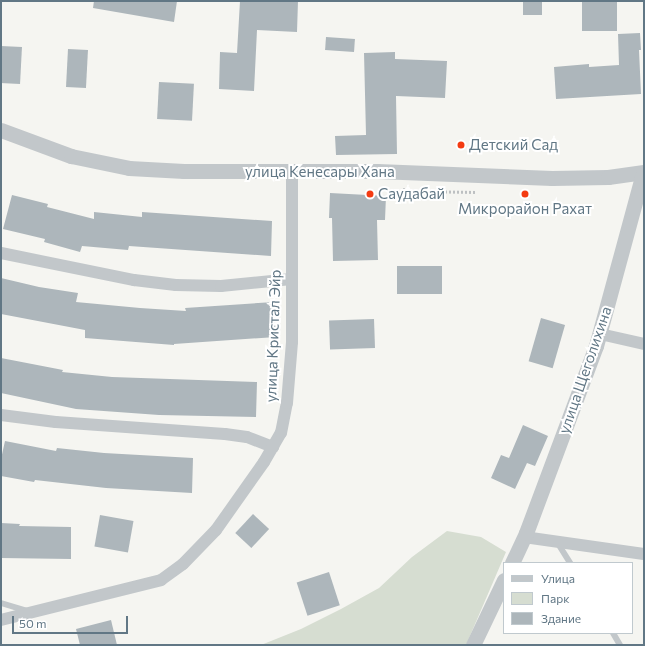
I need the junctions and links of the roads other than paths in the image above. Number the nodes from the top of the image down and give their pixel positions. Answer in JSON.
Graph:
{"nodes":[{"id":1,"x":1,"y":130,"type":"edge"},
{"id":2,"x":292,"y":172,"type":"junction"},
{"id":3,"x":643,"y":172,"type":"edge"},
{"id":4,"x":1,"y":253,"type":"edge"},
{"id":5,"x":292,"y":279,"type":"junction"},
{"id":6,"x":600,"y":334,"type":"junction"},
{"id":7,"x":644,"y":344,"type":"edge"},
{"id":8,"x":1,"y":415,"type":"edge"},
{"id":9,"x":273,"y":447,"type":"junction"},
{"id":10,"x":524,"y":537,"type":"junction"},
{"id":11,"x":556,"y":540,"type":"junction"},
{"id":12,"x":644,"y":554,"type":"edge"},
{"id":13,"x":512,"y":562,"type":"edge"},
{"id":14,"x":569,"y":562,"type":"edge"},
{"id":15,"x":503,"y":582,"type":"edge"},
{"id":16,"x":1,"y":603,"type":"edge"},
{"id":17,"x":34,"y":613,"type":"junction"},
{"id":18,"x":1,"y":620,"type":"edge"},
{"id":19,"x":613,"y":634,"type":"edge"},
{"id":20,"x":473,"y":645,"type":"edge"},
{"id":21,"x":620,"y":645,"type":"edge"}],
"edges":[{"from":1,"to":2,"type":"street","name":"улица Кенесары Хана"},
{"from":2,"to":3,"type":"street","name":"улица Кенесары Хана"},
{"from":2,"to":5,"type":"street","name":"улица Кристал Эйр"},
{"from":3,"to":6,"type":"street","name":"улица Щеголихина"},
{"from":4,"to":5,"type":"street"},
{"from":5,"to":9,"type":"street","name":"улица Кристал Эйр"},
{"from":6,"to":7,"type":"street"},
{"from":6,"to":10,"type":"street","name":"улица Щеголихина"},
{"from":8,"to":9,"type":"street"},
{"from":9,"to":17,"type":"street","name":"улица Кристал Эйр"},
{"from":10,"to":11,"type":"street"},
{"from":10,"to":13,"type":"street","name":"улица Щеголихина"},
{"from":11,"to":12,"type":"street"},
{"from":11,"to":14,"type":"lane"},
{"from":15,"to":20,"type":"street"},
{"from":16,"to":17,"type":"lane"},
{"from":17,"to":18,"type":"street","name":"улица Кристал Эйр"},
{"from":19,"to":21,"type":"lane"}]}
